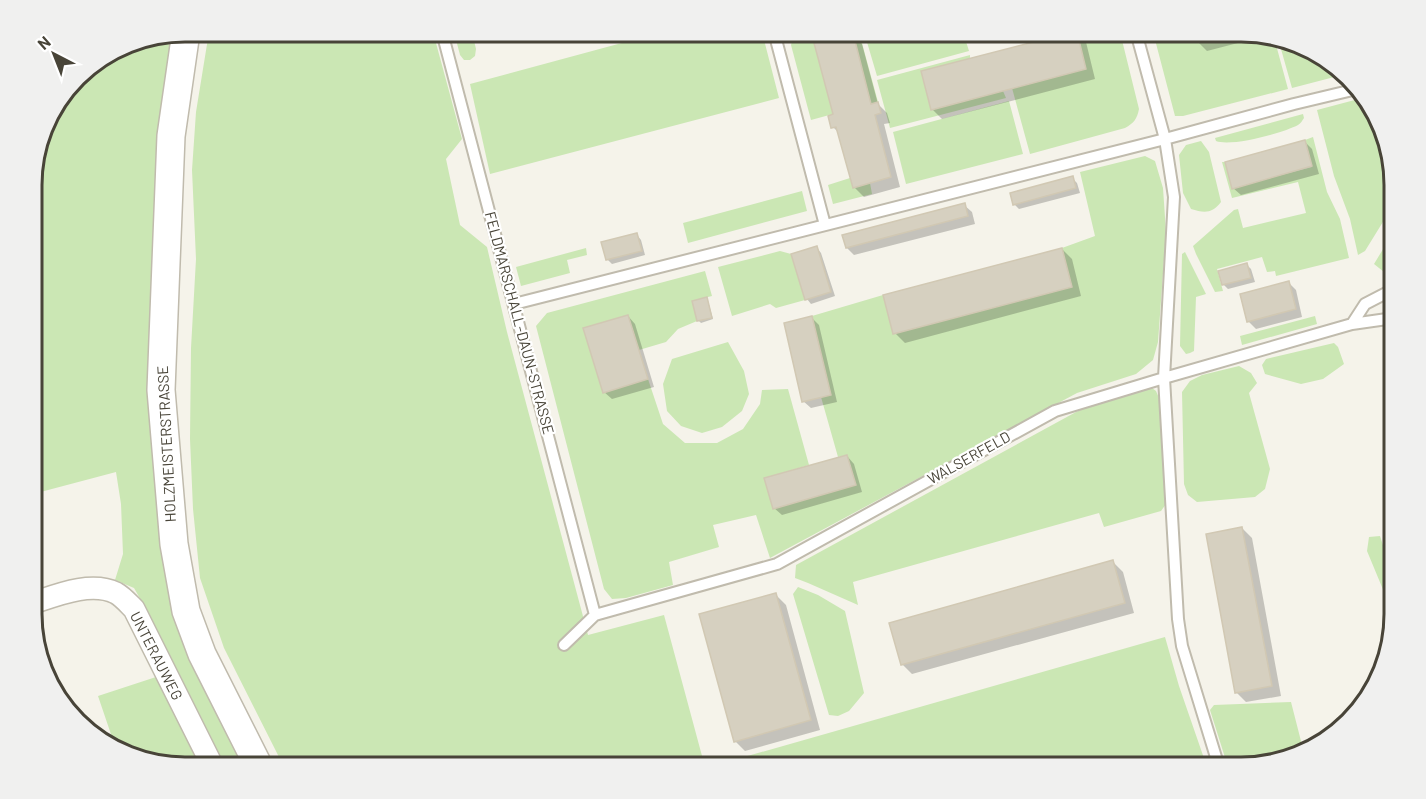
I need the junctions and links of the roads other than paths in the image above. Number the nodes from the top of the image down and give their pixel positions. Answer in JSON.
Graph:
{"nodes":[{"id":1,"x":185,"y":42,"type":"edge"},
{"id":2,"x":445,"y":42,"type":"edge"},
{"id":3,"x":777,"y":42,"type":"edge"},
{"id":4,"x":1139,"y":42,"type":"edge"},
{"id":5,"x":1349,"y":91,"type":"edge"},
{"id":6,"x":1165,"y":140,"type":"junction"},
{"id":7,"x":825,"y":225,"type":"junction"},
{"id":8,"x":1384,"y":294,"type":"edge"},
{"id":9,"x":514,"y":304,"type":"junction"},
{"id":10,"x":1384,"y":319,"type":"edge"},
{"id":11,"x":1352,"y":324,"type":"junction"},
{"id":12,"x":1164,"y":378,"type":"junction"},
{"id":13,"x":42,"y":600,"type":"edge"},
{"id":14,"x":595,"y":615,"type":"junction"},
{"id":15,"x":564,"y":645,"type":"dead end"},
{"id":16,"x":208,"y":757,"type":"edge"},
{"id":17,"x":254,"y":757,"type":"edge"},
{"id":18,"x":1216,"y":757,"type":"edge"}],
"edges":[{"from":1,"to":17,"type":"street","name":"HOLZMEISTERSTRASSE"},
{"from":2,"to":9,"type":"lane","name":"FELDMARSCHALL-DAUN-STRASSE"},
{"from":3,"to":7,"type":"lane"},
{"from":4,"to":6,"type":"lane"},
{"from":5,"to":6,"type":"lane"},
{"from":6,"to":7,"type":"lane"},
{"from":6,"to":12,"type":"lane"},
{"from":7,"to":9,"type":"lane"},
{"from":8,"to":11,"type":"lane"},
{"from":9,"to":14,"type":"lane","name":"FELDMARSCHALL-DAUN-STRASSE"},
{"from":10,"to":11,"type":"lane","name":"WALSERFELD"},
{"from":11,"to":12,"type":"lane","name":"WALSERFELD"},
{"from":12,"to":14,"type":"lane","name":"WALSERFELD"},
{"from":12,"to":18,"type":"lane"},
{"from":13,"to":16,"type":"street","name":"UNTERAUWEG"},
{"from":14,"to":15,"type":"lane","name":"WALSERFELD"}]}
